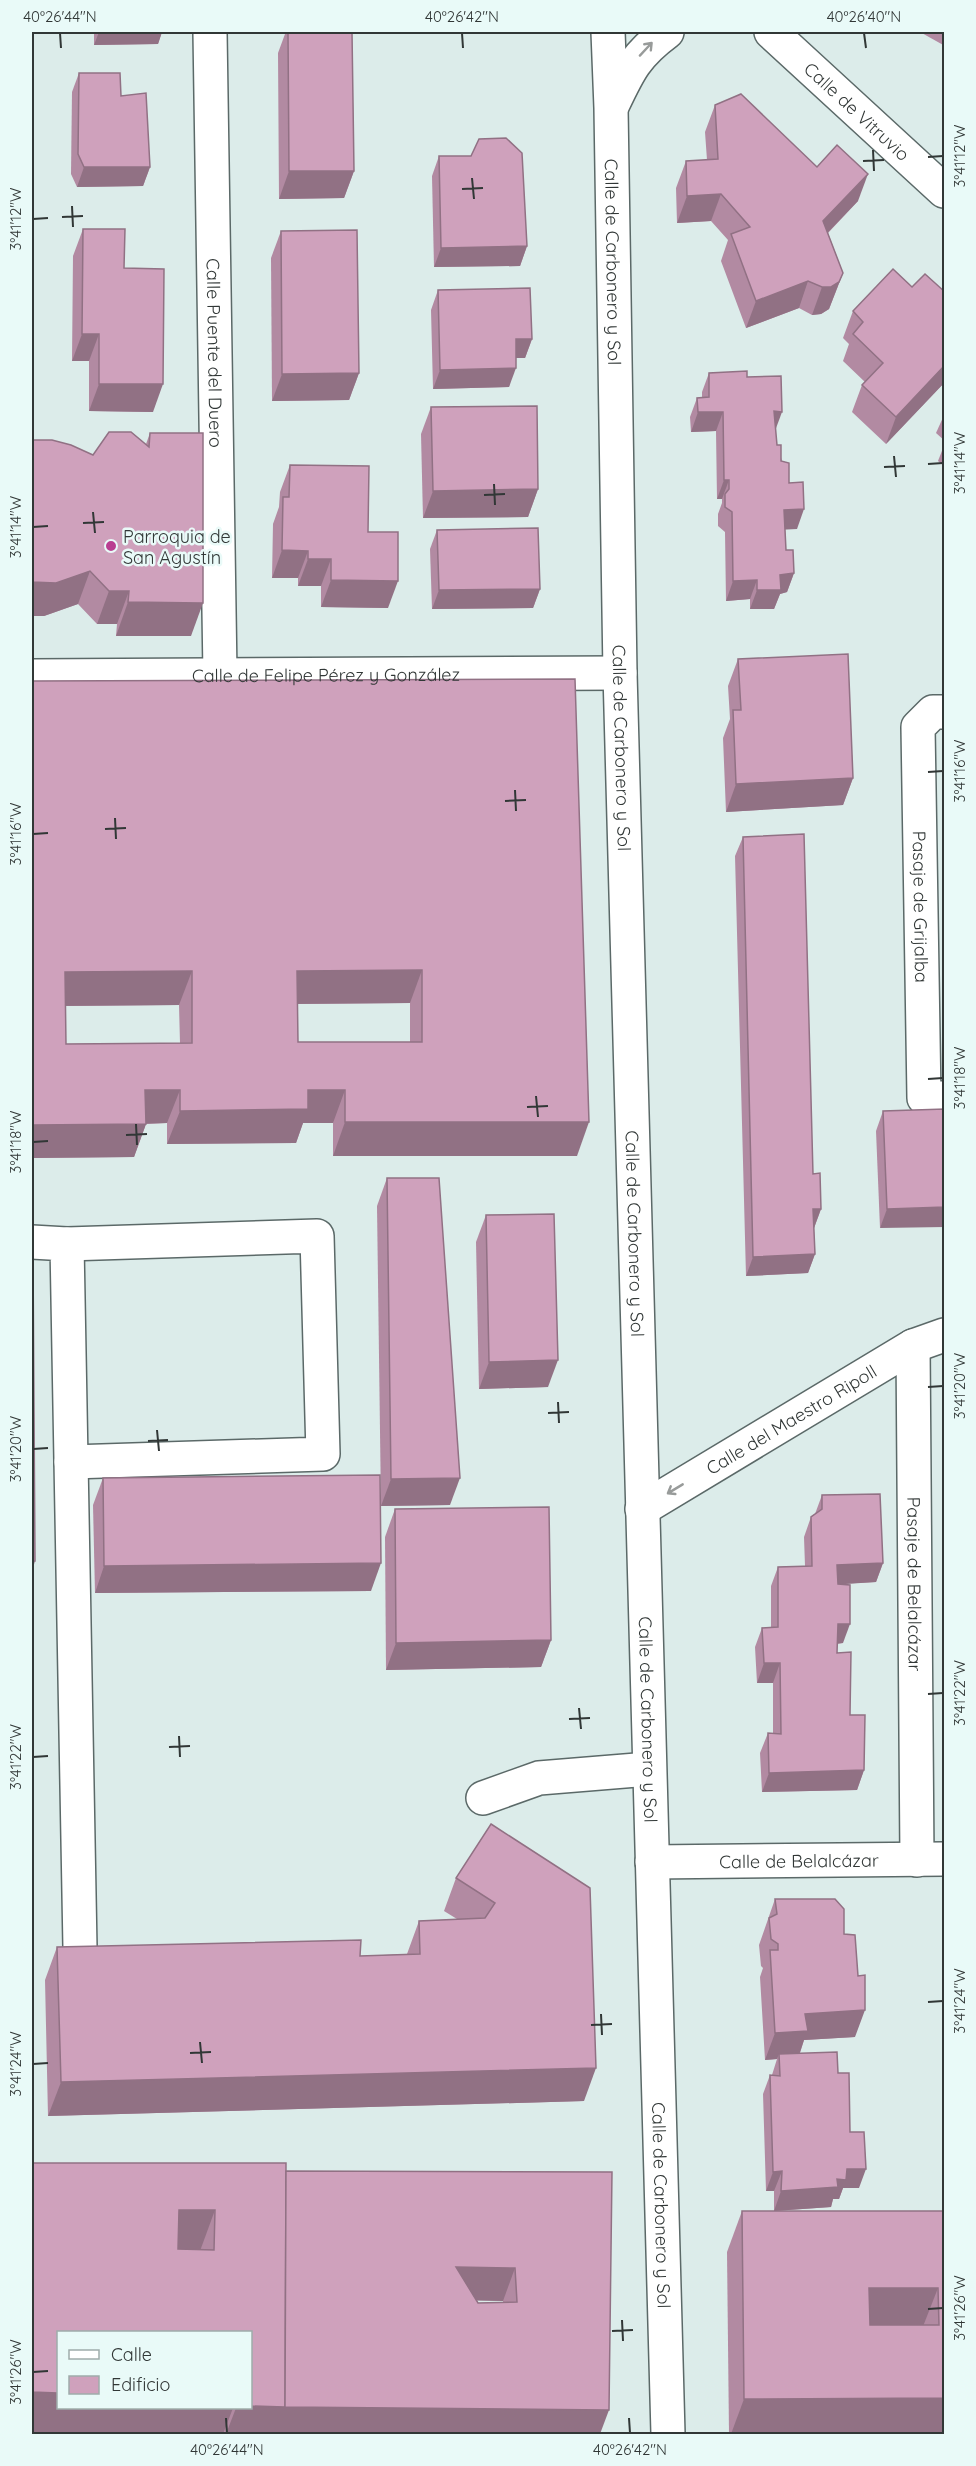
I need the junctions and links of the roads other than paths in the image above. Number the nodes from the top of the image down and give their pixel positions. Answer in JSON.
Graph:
{"nodes":[{"id":1,"x":210,"y":32,"type":"edge"},
{"id":2,"x":608,"y":32,"type":"edge"},
{"id":3,"x":667,"y":32,"type":"edge"},
{"id":4,"x":771,"y":32,"type":"edge"},
{"id":5,"x":611,"y":108,"type":"junction"},
{"id":6,"x":945,"y":191,"type":"edge"},
{"id":7,"x":620,"y":673,"type":"junction"},
{"id":8,"x":220,"y":674,"type":"junction"},
{"id":9,"x":32,"y":676,"type":"edge"},
{"id":10,"x":945,"y":712,"type":"edge"},
{"id":11,"x":945,"y":1098,"type":"edge"},
{"id":12,"x":32,"y":1242,"type":"edge"},
{"id":13,"x":67,"y":1244,"type":"junction"},
{"id":14,"x":945,"y":1335,"type":"edge"},
{"id":15,"x":913,"y":1346,"type":"junction"},
{"id":16,"x":71,"y":1462,"type":"junction"},
{"id":17,"x":642,"y":1509,"type":"junction"},
{"id":18,"x":649,"y":1769,"type":"junction"},
{"id":19,"x":483,"y":1798,"type":"dead end"},
{"id":20,"x":931,"y":1859,"type":"edge"},
{"id":21,"x":652,"y":1862,"type":"junction"},
{"id":22,"x":80,"y":1948,"type":"edge"},
{"id":23,"x":668,"y":2434,"type":"edge"}],
"edges":[{"from":1,"to":8,"type":"street","name":"Calle Puente del Duero"},
{"from":2,"to":5,"type":"street","name":"Calle de Carbonero y Sol"},
{"from":5,"to":3,"type":"street","one_way":true},
{"from":4,"to":6,"type":"street","name":"Calle de Vitruvio"},
{"from":5,"to":7,"type":"street","name":"Calle de Carbonero y Sol"},
{"from":7,"to":8,"type":"street","name":"Calle de Felipe Pérez y González"},
{"from":7,"to":17,"type":"street","name":"Calle de Carbonero y Sol"},
{"from":8,"to":9,"type":"street","name":"Calle de Felipe Pérez y González"},
{"from":10,"to":11,"type":"street","name":"Pasaje de Grijalba"},
{"from":12,"to":13,"type":"street"},
{"from":13,"to":16,"type":"street"},
{"from":13,"to":16,"type":"street"},
{"from":14,"to":15,"type":"street","name":"Calle del Maestro Ripoll"},
{"from":15,"to":17,"type":"street","name":"Calle del Maestro Ripoll","one_way":true},
{"from":15,"to":20,"type":"street","name":"Pasaje de Belalcázar"},
{"from":16,"to":22,"type":"street"},
{"from":17,"to":18,"type":"street","name":"Calle de Carbonero y Sol"},
{"from":18,"to":19,"type":"street"},
{"from":18,"to":21,"type":"street","name":"Calle de Carbonero y Sol"},
{"from":20,"to":21,"type":"street","name":"Calle de Belalcázar"},
{"from":21,"to":23,"type":"street","name":"Calle de Carbonero y Sol"}]}
